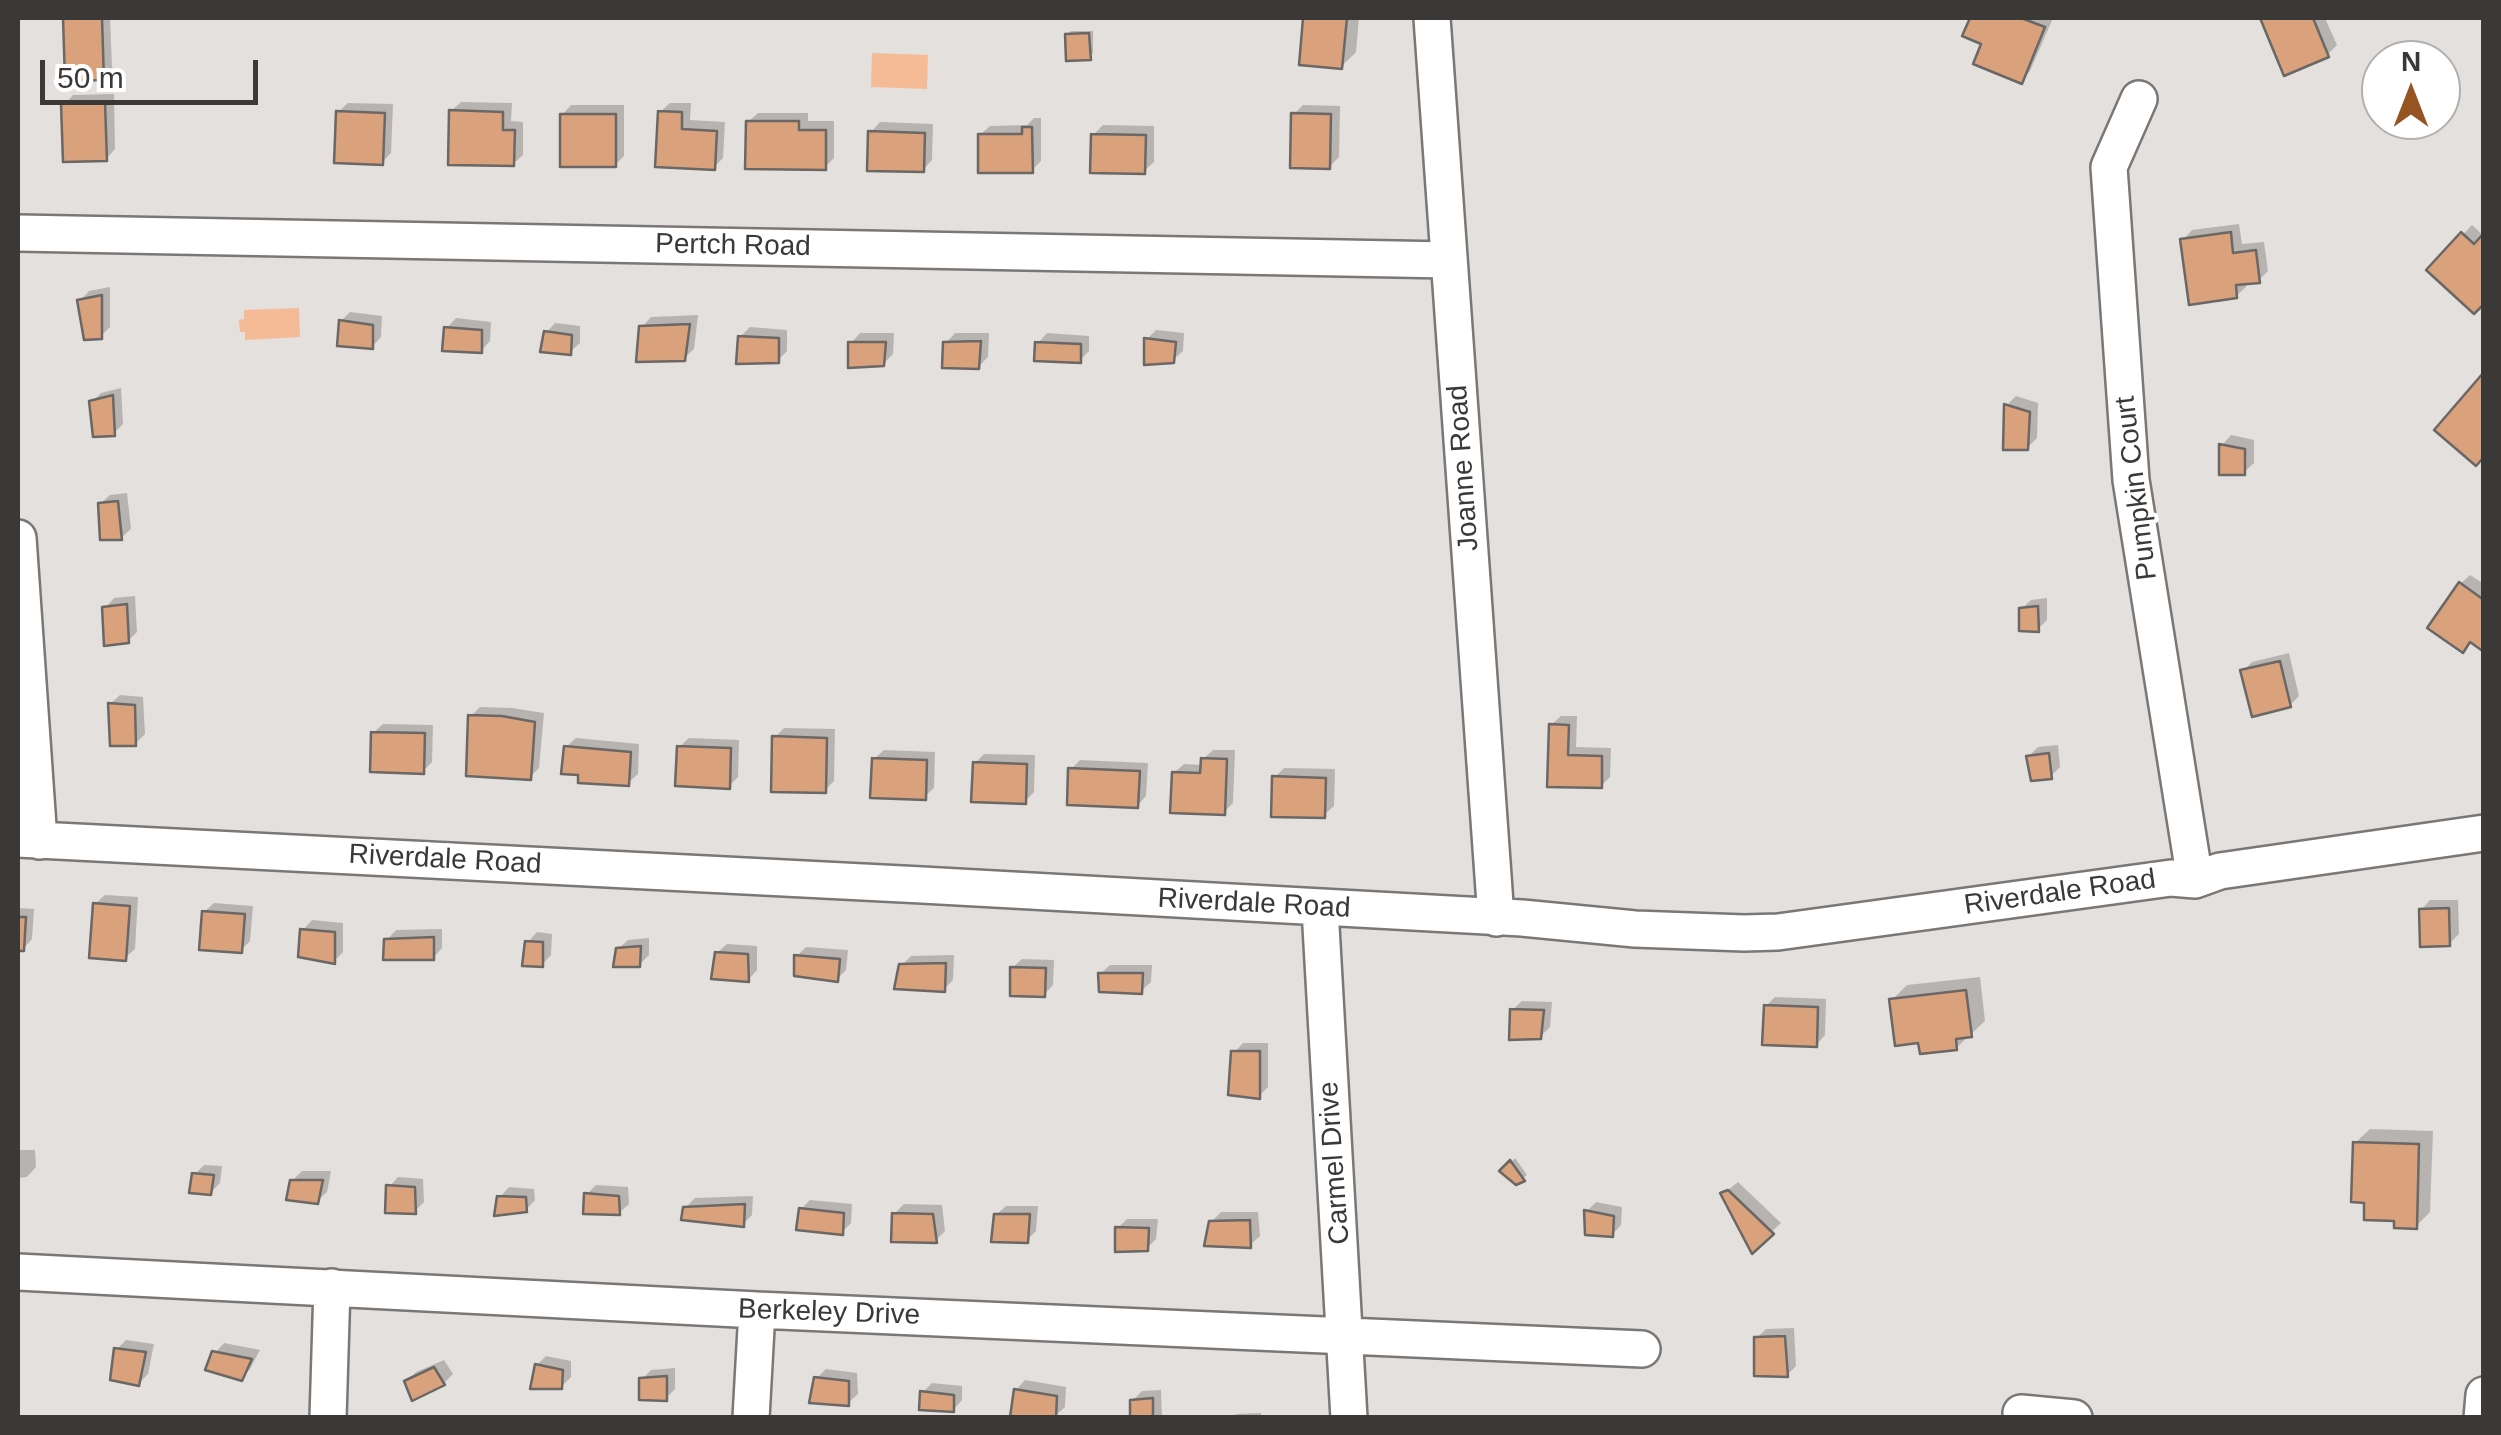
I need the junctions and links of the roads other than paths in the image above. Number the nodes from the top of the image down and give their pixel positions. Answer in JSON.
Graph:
{"nodes":[{"id":1,"x":1432,"y":18,"type":"edge"},
{"id":2,"x":2138,"y":99,"type":"dead end"},
{"id":3,"x":18,"y":233,"type":"edge"},
{"id":4,"x":1449,"y":260,"type":"junction"},
{"id":5,"x":18,"y":538,"type":"edge"},
{"id":6,"x":2484,"y":832,"type":"edge"},
{"id":7,"x":28,"y":840,"type":"edge"},
{"id":8,"x":2195,"y":880,"type":"junction"},
{"id":9,"x":1320,"y":909,"type":"junction"},
{"id":10,"x":1496,"y":918,"type":"junction"},
{"id":11,"x":18,"y":1272,"type":"edge"},
{"id":12,"x":332,"y":1286,"type":"junction"},
{"id":13,"x":758,"y":1310,"type":"junction"},
{"id":14,"x":1345,"y":1335,"type":"junction"},
{"id":15,"x":1642,"y":1350,"type":"dead end"},
{"id":16,"x":2484,"y":1395,"type":"edge"},
{"id":17,"x":2022,"y":1413,"type":"dead end"},
{"id":18,"x":328,"y":1418,"type":"edge"},
{"id":19,"x":751,"y":1418,"type":"edge"},
{"id":20,"x":1349,"y":1418,"type":"edge"},
{"id":21,"x":2074,"y":1418,"type":"edge"},
{"id":22,"x":2482,"y":1418,"type":"edge"}],
"edges":[{"from":1,"to":4,"type":"street","name":"Joanne Road"},
{"from":2,"to":8,"type":"street","name":"Pumpkin Court"},
{"from":3,"to":4,"type":"street","name":"Pertch Road"},
{"from":4,"to":10,"type":"street","name":"Joanne Road"},
{"from":5,"to":7,"type":"street"},
{"from":6,"to":8,"type":"street","name":"Riverdale Road"},
{"from":7,"to":9,"type":"street","name":"Riverdale Road"},
{"from":8,"to":10,"type":"street","name":"Riverdale Road"},
{"from":9,"to":10,"type":"street","name":"Riverdale Road"},
{"from":9,"to":14,"type":"street","name":"Carmel Drive"},
{"from":11,"to":12,"type":"street","name":"Berkeley Drive"},
{"from":12,"to":13,"type":"street","name":"Berkeley Drive"},
{"from":12,"to":18,"type":"street"},
{"from":13,"to":14,"type":"street","name":"Berkeley Drive"},
{"from":13,"to":19,"type":"street"},
{"from":14,"to":15,"type":"street","name":"Berkeley Drive"},
{"from":14,"to":20,"type":"street","name":"Carmel Drive"},
{"from":16,"to":22,"type":"street"},
{"from":17,"to":21,"type":"street"}]}
